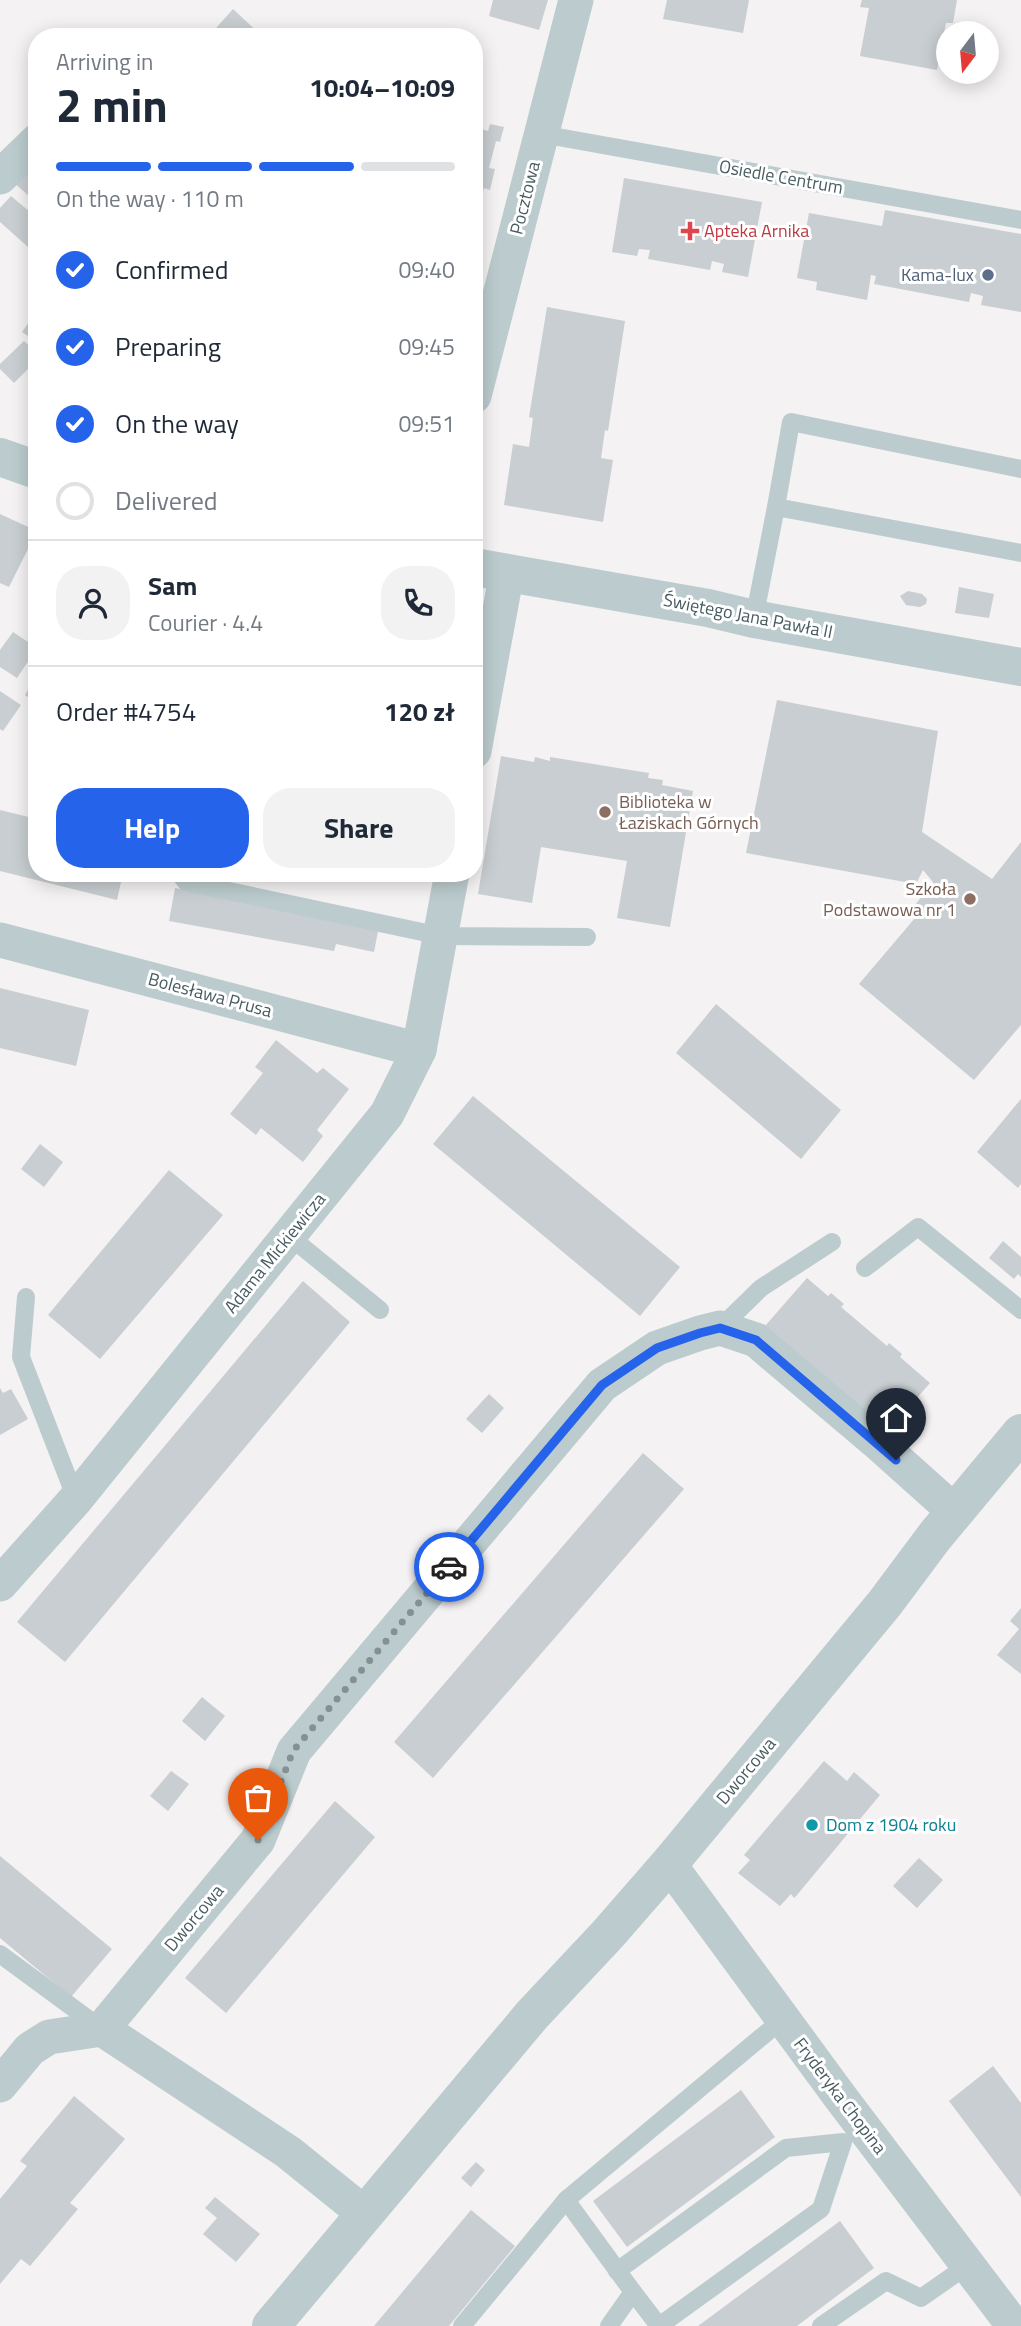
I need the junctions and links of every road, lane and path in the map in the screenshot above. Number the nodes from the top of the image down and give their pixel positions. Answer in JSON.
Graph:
{"nodes":[{"id":1,"x":576,"y":0,"type":"edge"},
{"id":2,"x":541,"y":134,"type":"junction"},
{"id":3,"x":28,"y":150,"type":"edge"},
{"id":4,"x":0,"y":177,"type":"edge"},
{"id":5,"x":1021,"y":220,"type":"edge"},
{"id":6,"x":483,"y":361,"type":"edge"},
{"id":7,"x":0,"y":457,"type":"edge"},
{"id":8,"x":28,"y":467,"type":"edge"},
{"id":9,"x":1021,"y":469,"type":"edge"},
{"id":10,"x":776,"y":507,"type":"junction"},
{"id":11,"x":1021,"y":553,"type":"edge"},
{"id":12,"x":490,"y":570,"type":"edge"},
{"id":13,"x":754,"y":619,"type":"junction"},
{"id":14,"x":483,"y":649,"type":"edge"},
{"id":15,"x":1021,"y":667,"type":"edge"},
{"id":16,"x":186,"y":882,"type":"edge"},
{"id":17,"x":450,"y":882,"type":"edge"},
{"id":18,"x":441,"y":936,"type":"junction"},
{"id":19,"x":587,"y":937,"type":"dead end"},
{"id":20,"x":0,"y":940,"type":"edge"},
{"id":21,"x":419,"y":1050,"type":"junction"},
{"id":22,"x":289,"y":1236,"type":"junction"},
{"id":23,"x":832,"y":1242,"type":"dead end"},
{"id":24,"x":865,"y":1268,"type":"dead end"},
{"id":25,"x":26,"y":1297,"type":"dead end"},
{"id":26,"x":380,"y":1310,"type":"dead end"},
{"id":27,"x":1021,"y":1310,"type":"edge"},
{"id":28,"x":720,"y":1328,"type":"junction"},
{"id":29,"x":1021,"y":1433,"type":"edge"},
{"id":30,"x":76,"y":1499,"type":"junction"},
{"id":31,"x":955,"y":1513,"type":"junction"},
{"id":32,"x":1,"y":1581,"type":"edge"},
{"id":33,"x":668,"y":1864,"type":"junction"},
{"id":34,"x":0,"y":1954,"type":"edge"},
{"id":35,"x":783,"y":2020,"type":"junction"},
{"id":36,"x":102,"y":2029,"type":"junction"},
{"id":37,"x":0,"y":2085,"type":"edge"},
{"id":38,"x":853,"y":2135,"type":"junction"},
{"id":39,"x":566,"y":2200,"type":"junction"},
{"id":40,"x":365,"y":2214,"type":"junction"},
{"id":41,"x":968,"y":2265,"type":"junction"},
{"id":42,"x":617,"y":2271,"type":"junction"},
{"id":43,"x":633,"y":2292,"type":"junction"},
{"id":44,"x":1013,"y":2312,"type":"edge"},
{"id":45,"x":271,"y":2326,"type":"edge"},
{"id":46,"x":462,"y":2326,"type":"edge"},
{"id":47,"x":609,"y":2326,"type":"edge"},
{"id":48,"x":821,"y":2326,"type":"edge"}],
"edges":[{"from":1,"to":2,"type":"street","name":"Pocztowa"},
{"from":2,"to":5,"type":"lane","name":"Osiedle Centrum"},
{"from":2,"to":6,"type":"street","name":"Pocztowa"},
{"from":3,"to":4,"type":"street"},
{"from":7,"to":8,"type":"street"},
{"from":9,"to":10,"type":"lane"},
{"from":10,"to":11,"type":"lane"},
{"from":10,"to":13,"type":"lane"},
{"from":12,"to":13,"type":"street","name":"Świętego Jana Pawła II"},
{"from":12,"to":14,"type":"street"},
{"from":13,"to":15,"type":"street","name":"Świętego Jana Pawła II"},
{"from":16,"to":18,"type":"lane"},
{"from":17,"to":18,"type":"street","name":"Adama Mickiewicza"},
{"from":18,"to":19,"type":"lane"},
{"from":18,"to":21,"type":"street","name":"Adama Mickiewicza"},
{"from":20,"to":21,"type":"street","name":"Bolesława Prusa"},
{"from":21,"to":22,"type":"street","name":"Adama Mickiewicza"},
{"from":22,"to":26,"type":"lane"},
{"from":22,"to":30,"type":"street","name":"Adama Mickiewicza"},
{"from":23,"to":28,"type":"lane"},
{"from":24,"to":27,"type":"lane"},
{"from":25,"to":30,"type":"lane"},
{"from":28,"to":31,"type":"street"},
{"from":28,"to":36,"type":"street","name":"Dworcowa"},
{"from":29,"to":31,"type":"street","name":"Dworcowa"},
{"from":30,"to":32,"type":"street","name":"Adama Mickiewicza"},
{"from":31,"to":33,"type":"street","name":"Dworcowa"},
{"from":33,"to":35,"type":"street","name":"Fryderyka Chopina"},
{"from":33,"to":40,"type":"street","name":"Dworcowa"},
{"from":34,"to":36,"type":"lane"},
{"from":35,"to":38,"type":"street","name":"Fryderyka Chopina"},
{"from":35,"to":39,"type":"lane"},
{"from":36,"to":37,"type":"street"},
{"from":36,"to":40,"type":"street"},
{"from":38,"to":41,"type":"street","name":"Fryderyka Chopina"},
{"from":38,"to":42,"type":"lane"},
{"from":38,"to":43,"type":"lane"},
{"from":39,"to":42,"type":"lane"},
{"from":39,"to":46,"type":"lane"},
{"from":40,"to":45,"type":"street","name":"Dworcowa"},
{"from":41,"to":44,"type":"street","name":"Fryderyka Chopina"},
{"from":41,"to":48,"type":"lane"},
{"from":42,"to":43,"type":"lane"},
{"from":43,"to":47,"type":"lane"}]}
